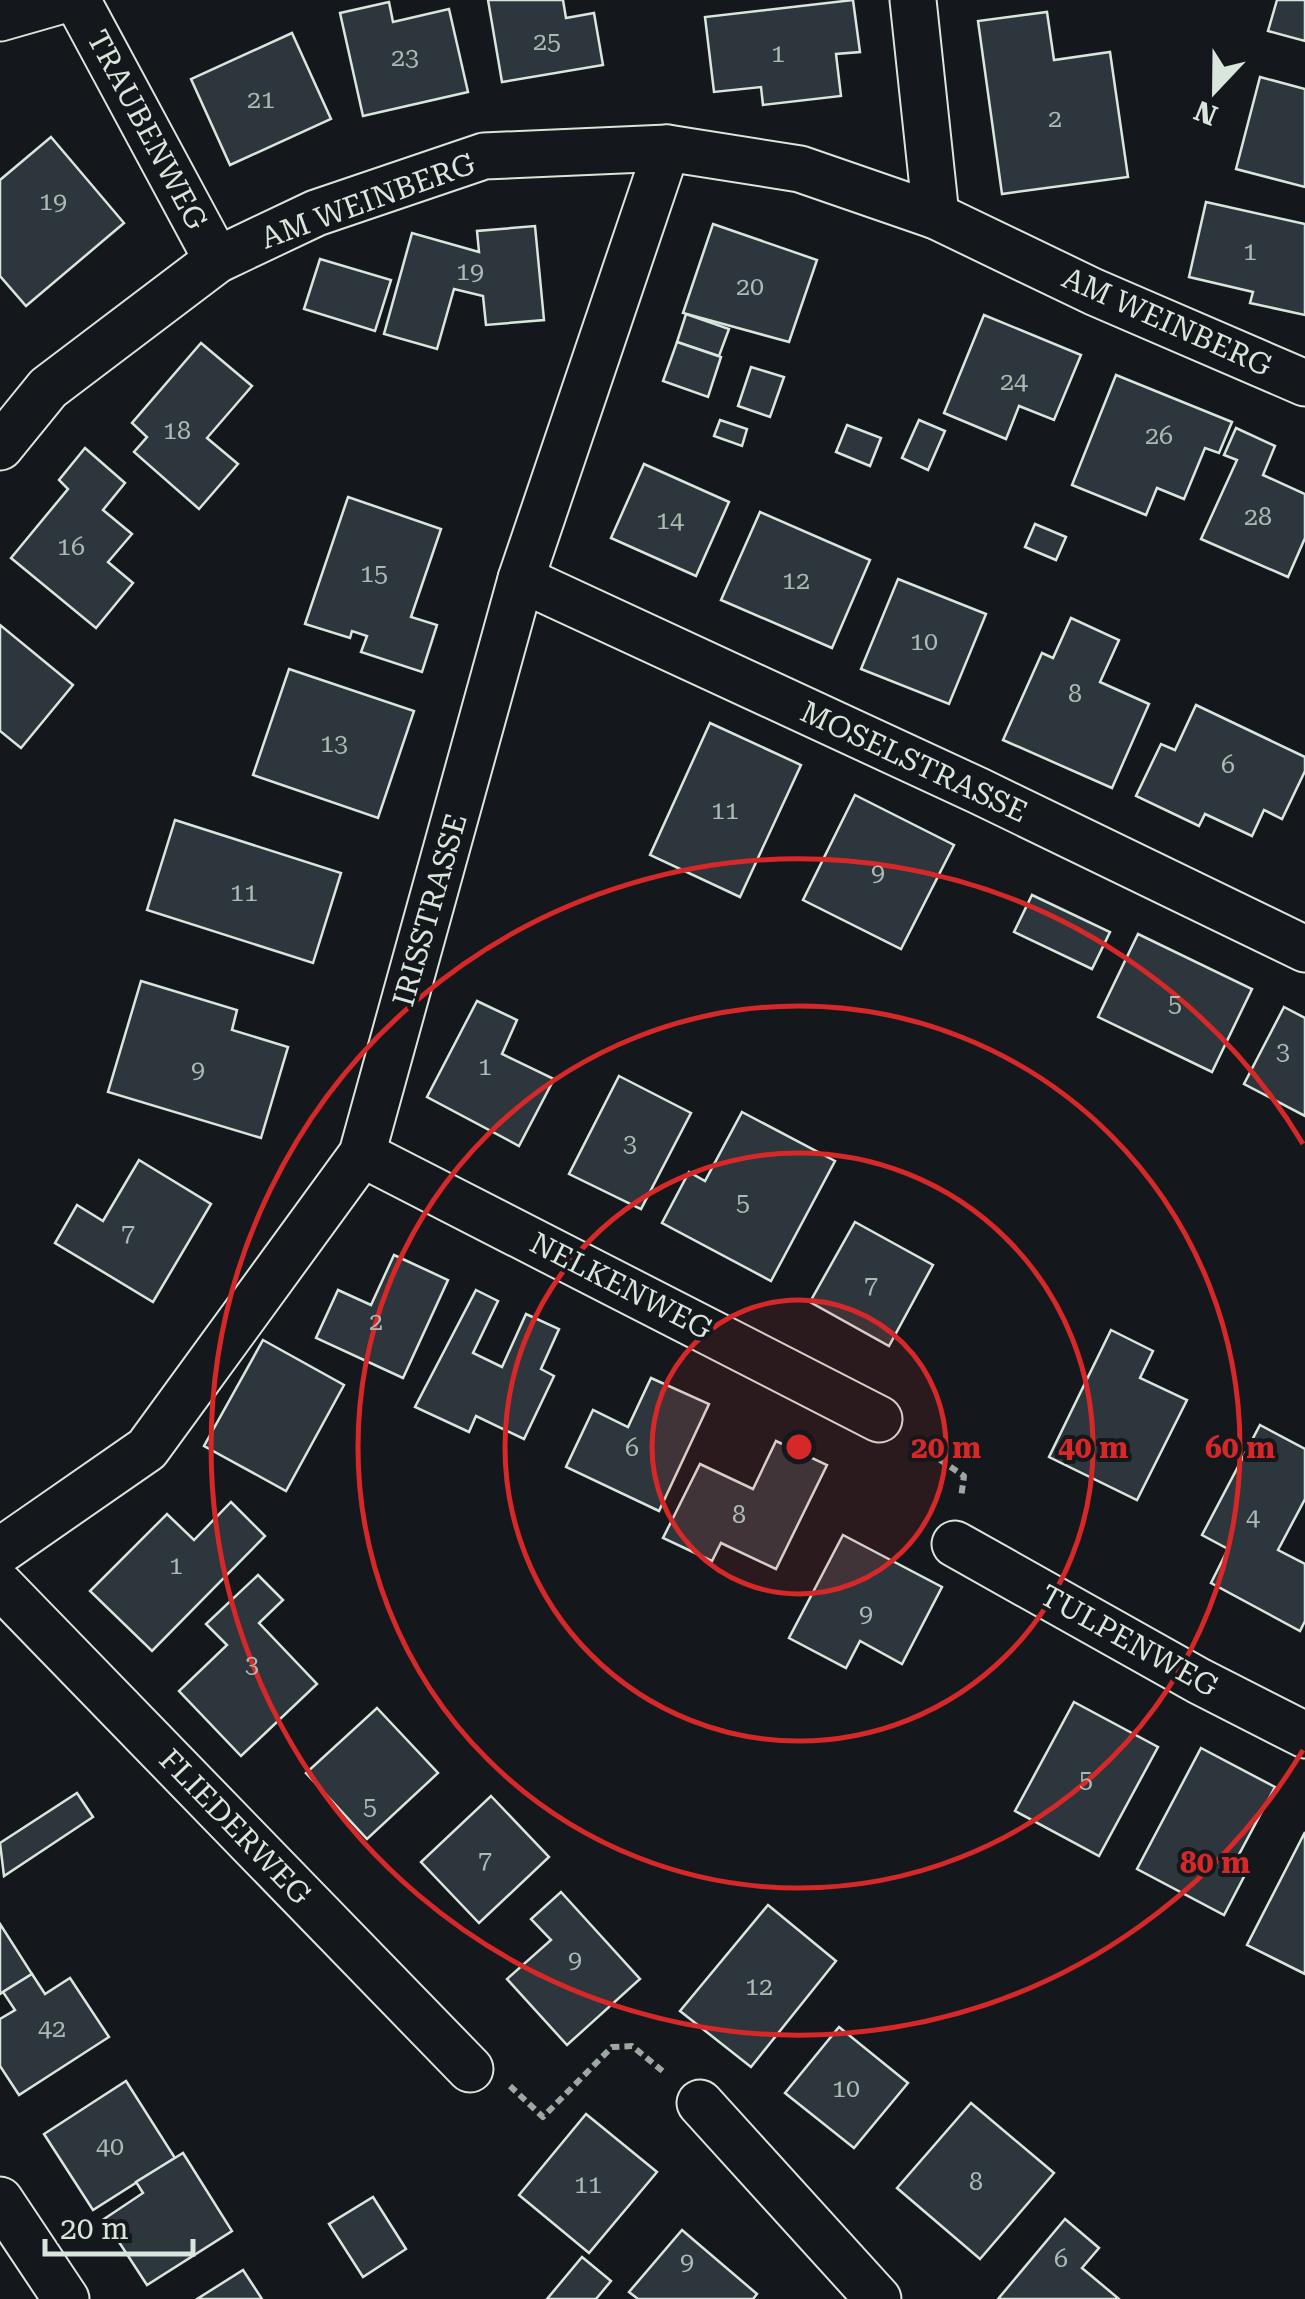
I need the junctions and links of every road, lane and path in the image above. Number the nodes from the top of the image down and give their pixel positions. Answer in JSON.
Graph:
{"nodes":[{"id":1,"x":62,"y":0,"type":"edge"},
{"id":2,"x":77,"y":0,"type":"edge"},
{"id":3,"x":913,"y":0,"type":"edge"},
{"id":4,"x":0,"y":18,"type":"edge"},
{"id":5,"x":667,"y":148,"type":"junction"},
{"id":6,"x":936,"y":216,"type":"junction"},
{"id":7,"x":217,"y":260,"type":"junction"},
{"id":8,"x":1305,"y":383,"type":"edge"},
{"id":9,"x":0,"y":447,"type":"edge"},
{"id":10,"x":522,"y":579,"type":"junction"},
{"id":11,"x":1305,"y":949,"type":"edge"},
{"id":12,"x":362,"y":1154,"type":"junction"},
{"id":13,"x":879,"y":1419,"type":"joint"},
{"id":14,"x":955,"y":1544,"type":"joint"},
{"id":15,"x":0,"y":1551,"type":"edge"},
{"id":16,"x":0,"y":1584,"type":"edge"},
{"id":17,"x":1305,"y":1734,"type":"edge"},
{"id":18,"x":470,"y":2068,"type":"joint"},
{"id":19,"x":700,"y":2103,"type":"joint"},
{"id":20,"x":0,"y":2200,"type":"edge"},
{"id":21,"x":66,"y":2299,"type":"edge"},
{"id":22,"x":878,"y":2299,"type":"edge"}],
"edges":[{"from":1,"to":4,"type":"street","name":"TRAUBENWEG"},
{"from":2,"to":7,"type":"street","name":"TRAUBENWEG"},
{"from":3,"to":6,"type":"street"},
{"from":5,"to":6,"type":"street","name":"AM WEINBERG"},
{"from":5,"to":7,"type":"street","name":"AM WEINBERG"},
{"from":5,"to":10,"type":"street","name":"IRISSTRASSE"},
{"from":6,"to":8,"type":"street","name":"AM WEINBERG"},
{"from":7,"to":9,"type":"street","name":"AM WEINBERG"},
{"from":10,"to":11,"type":"street","name":"MOSELSTRASSE"},
{"from":10,"to":12,"type":"street","name":"IRISSTRASSE"},
{"from":12,"to":13,"type":"street","name":"NELKENWEG"},
{"from":12,"to":15,"type":"street","name":"IRISSTRASSE"},
{"from":13,"to":14,"type":"path"},
{"from":14,"to":17,"type":"street","name":"TULPENWEG"},
{"from":16,"to":18,"type":"street","name":"FLIEDERWEG"},
{"from":18,"to":19,"type":"path"},
{"from":19,"to":22,"type":"street"},
{"from":20,"to":21,"type":"street"}]}
